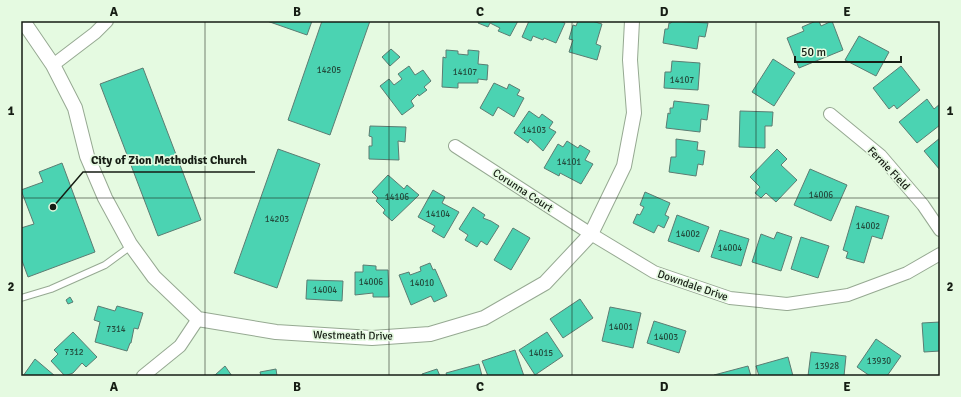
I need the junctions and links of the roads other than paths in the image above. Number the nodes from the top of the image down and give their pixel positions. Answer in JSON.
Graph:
{"nodes":[{"id":1,"x":23,"y":21,"type":"edge"},
{"id":2,"x":106,"y":21,"type":"edge"},
{"id":3,"x":632,"y":21,"type":"edge"},
{"id":4,"x":53,"y":65,"type":"junction"},
{"id":5,"x":830,"y":114,"type":"dead end"},
{"id":6,"x":455,"y":146,"type":"dead end"},
{"id":7,"x":940,"y":230,"type":"edge"},
{"id":8,"x":591,"y":234,"type":"junction"},
{"id":9,"x":131,"y":246,"type":"junction"},
{"id":10,"x":940,"y":254,"type":"edge"},
{"id":11,"x":21,"y":298,"type":"edge"},
{"id":12,"x":198,"y":319,"type":"junction"},
{"id":13,"x":143,"y":376,"type":"edge"}],
"edges":[{"from":1,"to":4,"type":"street"},
{"from":2,"to":4,"type":"street"},
{"from":3,"to":8,"type":"street","name":"Westmeath Drive"},
{"from":4,"to":9,"type":"street"},
{"from":5,"to":7,"type":"street","name":"Fernie Field"},
{"from":6,"to":8,"type":"street","name":"Corunna Court"},
{"from":8,"to":10,"type":"street","name":"Downdale Drive"},
{"from":8,"to":12,"type":"street","name":"Westmeath Drive"},
{"from":9,"to":11,"type":"lane"},
{"from":9,"to":12,"type":"street"},
{"from":12,"to":13,"type":"street"}]}
